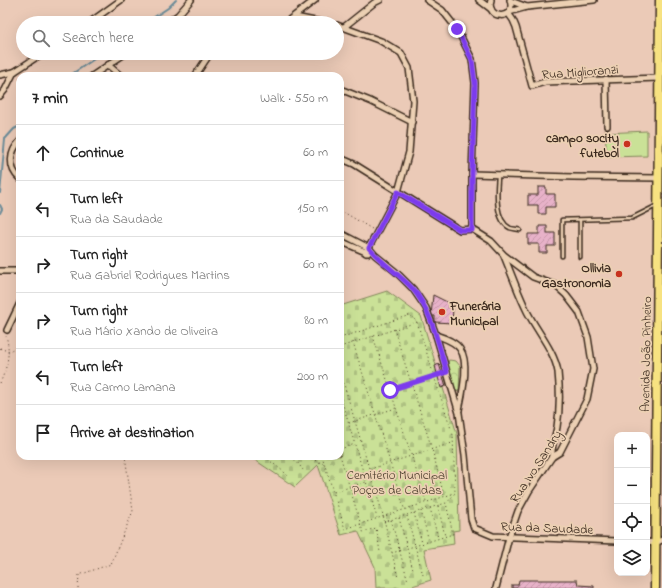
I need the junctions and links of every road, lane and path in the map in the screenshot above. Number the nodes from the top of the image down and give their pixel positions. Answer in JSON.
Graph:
{"nodes":[{"id":1,"x":121,"y":0,"type":"edge"},
{"id":2,"x":191,"y":0,"type":"edge"},
{"id":3,"x":316,"y":0,"type":"edge"},
{"id":4,"x":380,"y":0,"type":"edge"},
{"id":5,"x":427,"y":0,"type":"edge"},
{"id":6,"x":479,"y":0,"type":"edge"},
{"id":7,"x":594,"y":0,"type":"edge"},
{"id":8,"x":660,"y":0,"type":"edge"},
{"id":9,"x":490,"y":1,"type":"edge"},
{"id":10,"x":511,"y":1,"type":"edge"},
{"id":11,"x":527,"y":7,"type":"junction"},
{"id":12,"x":491,"y":9,"type":"junction"},
{"id":13,"x":508,"y":13,"type":"junction"},
{"id":14,"x":99,"y":16,"type":"edge"},
{"id":15,"x":177,"y":16,"type":"edge"},
{"id":16,"x":296,"y":16,"type":"edge"},
{"id":17,"x":344,"y":27,"type":"joint"},
{"id":18,"x":32,"y":60,"type":"edge"},
{"id":19,"x":116,"y":60,"type":"edge"},
{"id":20,"x":206,"y":60,"type":"edge"},
{"id":21,"x":108,"y":65,"type":"junction"},
{"id":22,"x":14,"y":72,"type":"junction"},
{"id":23,"x":98,"y":72,"type":"edge"},
{"id":24,"x":116,"y":72,"type":"edge"},
{"id":25,"x":198,"y":72,"type":"edge"},
{"id":26,"x":0,"y":75,"type":"edge"},
{"id":27,"x":659,"y":78,"type":"junction"},
{"id":28,"x":606,"y":79,"type":"junction"},
{"id":29,"x":344,"y":91,"type":"edge"},
{"id":30,"x":0,"y":96,"type":"edge"},
{"id":31,"x":412,"y":122,"type":"junction"},
{"id":32,"x":607,"y":126,"type":"dead end"},
{"id":33,"x":16,"y":145,"type":"edge"},
{"id":34,"x":344,"y":160,"type":"edge"},
{"id":35,"x":472,"y":174,"type":"junction"},
{"id":36,"x":16,"y":175,"type":"edge"},
{"id":37,"x":498,"y":175,"type":"junction"},
{"id":38,"x":659,"y":178,"type":"junction"},
{"id":39,"x":398,"y":192,"type":"junction"},
{"id":40,"x":659,"y":205,"type":"junction"},
{"id":41,"x":344,"y":212,"type":"edge"},
{"id":42,"x":580,"y":220,"type":"junction"},
{"id":43,"x":472,"y":230,"type":"junction"},
{"id":44,"x":520,"y":230,"type":"dead end"},
{"id":45,"x":377,"y":232,"type":"junction"},
{"id":46,"x":344,"y":235,"type":"edge"},
{"id":47,"x":344,"y":243,"type":"edge"},
{"id":48,"x":369,"y":248,"type":"junction"},
{"id":49,"x":366,"y":253,"type":"junction"},
{"id":50,"x":375,"y":255,"type":"junction"},
{"id":51,"x":504,"y":256,"type":"junction"},
{"id":52,"x":562,"y":256,"type":"dead end"},
{"id":53,"x":580,"y":257,"type":"dead end"},
{"id":54,"x":0,"y":271,"type":"edge"},
{"id":55,"x":16,"y":271,"type":"edge"},
{"id":56,"x":16,"y":311,"type":"edge"},
{"id":57,"x":417,"y":322,"type":"junction"},
{"id":58,"x":394,"y":329,"type":"junction"},
{"id":59,"x":7,"y":330,"type":"joint"},
{"id":60,"x":436,"y":335,"type":"junction"},
{"id":61,"x":373,"y":336,"type":"junction"},
{"id":62,"x":344,"y":337,"type":"edge"},
{"id":63,"x":354,"y":342,"type":"junction"},
{"id":64,"x":344,"y":346,"type":"edge"},
{"id":65,"x":16,"y":347,"type":"edge"},
{"id":66,"x":0,"y":348,"type":"edge"},
{"id":67,"x":8,"y":351,"type":"junction"},
{"id":68,"x":447,"y":372,"type":"junction"},
{"id":69,"x":434,"y":376,"type":"junction"},
{"id":70,"x":0,"y":383,"type":"edge"},
{"id":71,"x":344,"y":384,"type":"edge"},
{"id":72,"x":411,"y":384,"type":"junction"},
{"id":73,"x":390,"y":390,"type":"junction"},
{"id":74,"x":396,"y":408,"type":"junction"},
{"id":75,"x":344,"y":409,"type":"edge"},
{"id":76,"x":459,"y":413,"type":"junction"},
{"id":77,"x":376,"y":414,"type":"junction"},
{"id":78,"x":355,"y":421,"type":"junction"},
{"id":79,"x":348,"y":423,"type":"junction"},
{"id":80,"x":453,"y":443,"type":"junction"},
{"id":81,"x":355,"y":444,"type":"junction"},
{"id":82,"x":344,"y":448,"type":"edge"},
{"id":83,"x":432,"y":449,"type":"junction"},
{"id":84,"x":412,"y":455,"type":"junction"},
{"id":85,"x":552,"y":457,"type":"junction"},
{"id":86,"x":126,"y":460,"type":"edge"},
{"id":87,"x":269,"y":460,"type":"edge"},
{"id":88,"x":294,"y":460,"type":"edge"},
{"id":89,"x":314,"y":460,"type":"edge"},
{"id":90,"x":323,"y":460,"type":"edge"},
{"id":91,"x":342,"y":460,"type":"edge"},
{"id":92,"x":390,"y":462,"type":"junction"},
{"id":93,"x":324,"y":464,"type":"junction"},
{"id":94,"x":369,"y":469,"type":"junction"},
{"id":95,"x":303,"y":470,"type":"dead end"},
{"id":96,"x":288,"y":476,"type":"dead end"},
{"id":97,"x":366,"y":482,"type":"junction"},
{"id":98,"x":350,"y":487,"type":"junction"},
{"id":99,"x":333,"y":493,"type":"junction"},
{"id":100,"x":454,"y":493,"type":"junction"},
{"id":101,"x":444,"y":496,"type":"junction"},
{"id":102,"x":426,"y":502,"type":"junction"},
{"id":103,"x":446,"y":503,"type":"junction"},
{"id":104,"x":438,"y":506,"type":"junction"},
{"id":105,"x":430,"y":508,"type":"junction"},
{"id":106,"x":404,"y":509,"type":"junction"},
{"id":107,"x":421,"y":511,"type":"junction"},
{"id":108,"x":414,"y":513,"type":"junction"},
{"id":109,"x":383,"y":515,"type":"junction"},
{"id":110,"x":407,"y":515,"type":"junction"},
{"id":111,"x":377,"y":518,"type":"junction"},
{"id":112,"x":398,"y":518,"type":"junction"},
{"id":113,"x":391,"y":520,"type":"junction"},
{"id":114,"x":384,"y":522,"type":"junction"},
{"id":115,"x":361,"y":524,"type":"junction"},
{"id":116,"x":445,"y":536,"type":"junction"},
{"id":117,"x":509,"y":537,"type":"junction"},
{"id":118,"x":438,"y":539,"type":"junction"},
{"id":119,"x":429,"y":541,"type":"junction"},
{"id":120,"x":614,"y":541,"type":"edge"},
{"id":121,"x":655,"y":542,"type":"edge"},
{"id":122,"x":422,"y":544,"type":"junction"},
{"id":123,"x":415,"y":546,"type":"junction"},
{"id":124,"x":407,"y":549,"type":"junction"},
{"id":125,"x":400,"y":551,"type":"junction"},
{"id":126,"x":380,"y":552,"type":"dead end"},
{"id":127,"x":392,"y":553,"type":"junction"},
{"id":128,"x":413,"y":570,"type":"dead end"},
{"id":129,"x":423,"y":575,"type":"dead end"},
{"id":130,"x":398,"y":578,"type":"dead end"},
{"id":131,"x":408,"y":582,"type":"dead end"},
{"id":132,"x":78,"y":588,"type":"edge"},
{"id":133,"x":496,"y":588,"type":"edge"},
{"id":134,"x":655,"y":588,"type":"edge"}],
"edges":[{"from":1,"to":14,"type":"street"},
{"from":2,"to":15,"type":"street"},
{"from":3,"to":16,"type":"street"},
{"from":4,"to":17,"type":"street"},
{"from":5,"to":35,"type":"street"},
{"from":6,"to":12,"type":"street"},
{"from":7,"to":11,"type":"street"},
{"from":8,"to":27,"type":"main road","name":"Avenida João Pinheiro"},
{"from":9,"to":12,"type":"street"},
{"from":10,"to":11,"type":"street"},
{"from":10,"to":13,"type":"street"},
{"from":11,"to":13,"type":"street"},
{"from":12,"to":13,"type":"street"},
{"from":13,"to":28,"type":"street","name":"Rua Miglioranzi"},
{"from":17,"to":31,"type":"street"},
{"from":18,"to":22,"type":"street"},
{"from":19,"to":21,"type":"street"},
{"from":20,"to":25,"type":"street"},
{"from":21,"to":23,"type":"street"},
{"from":21,"to":24,"type":"street"},
{"from":22,"to":26,"type":"street"},
{"from":22,"to":30,"type":"street"},
{"from":27,"to":28,"type":"street","name":"Rua Miglioranzi"},
{"from":27,"to":38,"type":"main road","name":"Avenida João Pinheiro"},
{"from":28,"to":32,"type":"street"},
{"from":29,"to":31,"type":"street"},
{"from":31,"to":39,"type":"street"},
{"from":33,"to":36,"type":"street"},
{"from":34,"to":39,"type":"street"},
{"from":35,"to":37,"type":"street"},
{"from":35,"to":43,"type":"street"},
{"from":37,"to":38,"type":"street"},
{"from":37,"to":44,"type":"lane"},
{"from":38,"to":40,"type":"main road","name":"Avenida João Pinheiro"},
{"from":39,"to":43,"type":"street"},
{"from":39,"to":45,"type":"street"},
{"from":40,"to":42,"type":"lane"},
{"from":40,"to":121,"type":"main road","name":"Avenida João Pinheiro"},
{"from":41,"to":45,"type":"path"},
{"from":42,"to":52,"type":"lane"},
{"from":42,"to":53,"type":"lane"},
{"from":43,"to":51,"type":"street"},
{"from":45,"to":48,"type":"street"},
{"from":46,"to":48,"type":"street","name":"Rua da Saudade"},
{"from":47,"to":49,"type":"street","name":"Rua da Saudade"},
{"from":48,"to":49,"type":"street"},
{"from":48,"to":50,"type":"street","name":"Rua da Saudade"},
{"from":49,"to":50,"type":"street","name":"Rua da Saudade"},
{"from":50,"to":60,"type":"street","name":"Rua da Saudade"},
{"from":51,"to":85,"type":"street"},
{"from":51,"to":85,"type":"street","name":"Rua Ivo Sandry"},
{"from":54,"to":55,"type":"street"},
{"from":56,"to":59,"type":"street"},
{"from":57,"to":58,"type":"path"},
{"from":57,"to":62,"type":"path"},
{"from":57,"to":69,"type":"path"},
{"from":58,"to":61,"type":"path"},
{"from":58,"to":72,"type":"path"},
{"from":59,"to":67,"type":"path"},
{"from":60,"to":68,"type":"street","name":"Rua da Saudade"},
{"from":60,"to":76,"type":"street","name":"Rua da Saudade"},
{"from":61,"to":63,"type":"path"},
{"from":61,"to":73,"type":"path"},
{"from":63,"to":64,"type":"path"},
{"from":63,"to":77,"type":"path"},
{"from":65,"to":67,"type":"path"},
{"from":66,"to":67,"type":"path"},
{"from":67,"to":70,"type":"path"},
{"from":68,"to":69,"type":"path"},
{"from":68,"to":76,"type":"street","name":"Rua da Saudade"},
{"from":69,"to":72,"type":"path"},
{"from":69,"to":80,"type":"path"},
{"from":71,"to":78,"type":"path"},
{"from":72,"to":73,"type":"path"},
{"from":72,"to":83,"type":"path"},
{"from":73,"to":74,"type":"path"},
{"from":74,"to":77,"type":"path"},
{"from":74,"to":84,"type":"path"},
{"from":75,"to":79,"type":"path"},
{"from":76,"to":117,"type":"street","name":"Rua da Saudade"},
{"from":77,"to":78,"type":"path"},
{"from":77,"to":92,"type":"path"},
{"from":78,"to":79,"type":"path"},
{"from":78,"to":94,"type":"path"},
{"from":79,"to":81,"type":"path"},
{"from":80,"to":83,"type":"path"},
{"from":80,"to":100,"type":"path"},
{"from":81,"to":82,"type":"path"},
{"from":81,"to":97,"type":"path"},
{"from":83,"to":84,"type":"path"},
{"from":83,"to":101,"type":"path"},
{"from":84,"to":92,"type":"path"},
{"from":84,"to":102,"type":"path"},
{"from":85,"to":117,"type":"street","name":"Rua Ivo Sandry"},
{"from":86,"to":132,"type":"path"},
{"from":87,"to":96,"type":"path"},
{"from":88,"to":95,"type":"path"},
{"from":89,"to":93,"type":"path"},
{"from":90,"to":93,"type":"path"},
{"from":91,"to":98,"type":"path"},
{"from":92,"to":94,"type":"path"},
{"from":92,"to":106,"type":"path"},
{"from":93,"to":99,"type":"path"},
{"from":94,"to":109,"type":"path"},
{"from":97,"to":98,"type":"path"},
{"from":97,"to":111,"type":"path"},
{"from":98,"to":99,"type":"path"},
{"from":98,"to":115,"type":"path"},
{"from":99,"to":115,"type":"path"},
{"from":100,"to":101,"type":"path"},
{"from":100,"to":103,"type":"path"},
{"from":101,"to":102,"type":"path"},
{"from":102,"to":106,"type":"path"},
{"from":103,"to":104,"type":"path"},
{"from":103,"to":116,"type":"path"},
{"from":104,"to":105,"type":"path"},
{"from":104,"to":116,"type":"path"},
{"from":105,"to":107,"type":"path"},
{"from":105,"to":118,"type":"path"},
{"from":106,"to":109,"type":"path"},
{"from":107,"to":108,"type":"path"},
{"from":107,"to":119,"type":"path"},
{"from":108,"to":110,"type":"path"},
{"from":108,"to":122,"type":"path"},
{"from":109,"to":111,"type":"path"},
{"from":109,"to":114,"type":"path"},
{"from":110,"to":112,"type":"path"},
{"from":110,"to":123,"type":"path"},
{"from":111,"to":115,"type":"path"},
{"from":112,"to":113,"type":"path"},
{"from":112,"to":124,"type":"path"},
{"from":113,"to":114,"type":"path"},
{"from":113,"to":125,"type":"path"},
{"from":114,"to":127,"type":"path"},
{"from":115,"to":126,"type":"path"},
{"from":116,"to":118,"type":"path"},
{"from":117,"to":120,"type":"street","name":"Rua da Saudade"},
{"from":117,"to":133,"type":"street","name":"Rua Ivo Sandry"},
{"from":118,"to":119,"type":"path"},
{"from":119,"to":122,"type":"path"},
{"from":121,"to":134,"type":"main road","name":"Avenida João Pinheiro"},
{"from":122,"to":123,"type":"path"},
{"from":123,"to":124,"type":"path"},
{"from":123,"to":129,"type":"path"},
{"from":124,"to":125,"type":"path"},
{"from":124,"to":128,"type":"path"},
{"from":125,"to":127,"type":"path"},
{"from":125,"to":131,"type":"path"},
{"from":127,"to":130,"type":"path"}]}
